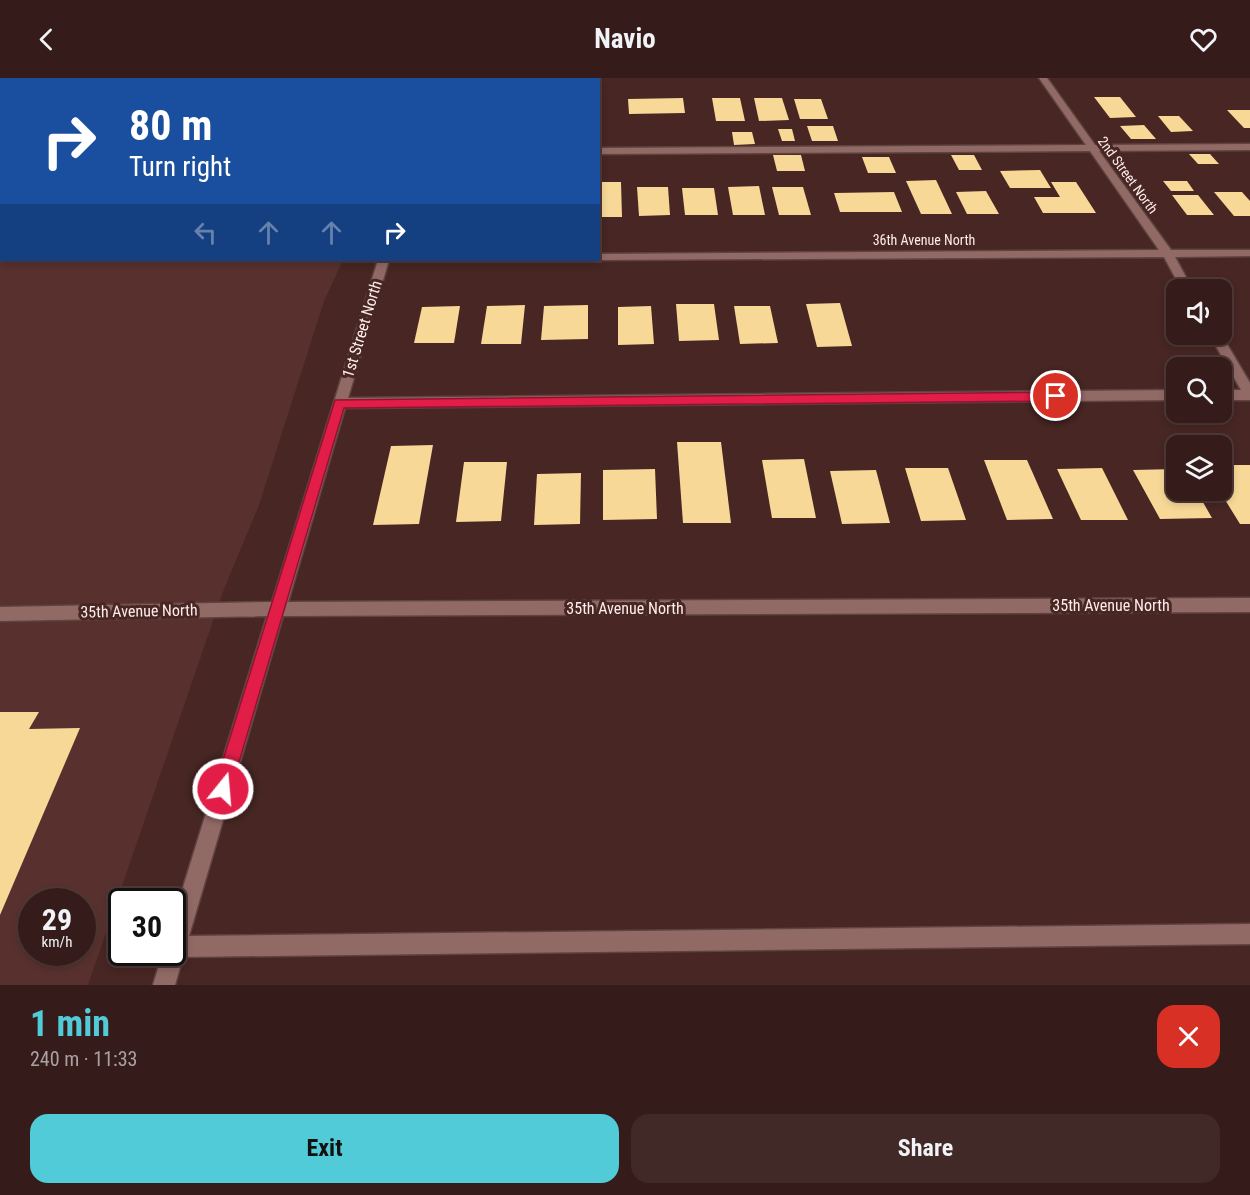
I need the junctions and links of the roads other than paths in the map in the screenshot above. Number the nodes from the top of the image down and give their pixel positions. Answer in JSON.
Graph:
{"nodes":[{"id":1,"x":1042,"y":78,"type":"edge"},
{"id":2,"x":1250,"y":147,"type":"edge"},
{"id":3,"x":1090,"y":148,"type":"junction"},
{"id":4,"x":600,"y":151,"type":"edge"},
{"id":5,"x":1167,"y":253,"type":"junction"},
{"id":6,"x":1250,"y":253,"type":"edge"},
{"id":7,"x":600,"y":257,"type":"edge"},
{"id":8,"x":383,"y":261,"type":"edge"},
{"id":9,"x":1182,"y":279,"type":"edge"},
{"id":10,"x":1221,"y":345,"type":"edge"},
{"id":11,"x":1250,"y":394,"type":"edge"},
{"id":12,"x":1166,"y":395,"type":"edge"},
{"id":13,"x":1232,"y":395,"type":"edge"},
{"id":14,"x":340,"y":403,"type":"junction"},
{"id":15,"x":1250,"y":605,"type":"edge"},
{"id":16,"x":277,"y":609,"type":"junction"},
{"id":17,"x":0,"y":614,"type":"edge"},
{"id":18,"x":186,"y":914,"type":"edge"},
{"id":19,"x":1250,"y":934,"type":"edge"},
{"id":20,"x":186,"y":947,"type":"edge"},
{"id":21,"x":170,"y":966,"type":"edge"},
{"id":22,"x":164,"y":985,"type":"edge"}],
"edges":[{"from":1,"to":3,"type":"street","name":"2nd Street North"},
{"from":2,"to":3,"type":"street"},
{"from":3,"to":4,"type":"street"},
{"from":3,"to":5,"type":"street","name":"2nd Street North"},
{"from":5,"to":6,"type":"street","name":"36th Avenue North"},
{"from":5,"to":7,"type":"street","name":"36th Avenue North"},
{"from":5,"to":9,"type":"street","name":"2nd Street North"},
{"from":8,"to":14,"type":"street","name":"1st Street North"},
{"from":10,"to":11,"type":"street"},
{"from":11,"to":13,"type":"street"},
{"from":12,"to":14,"type":"street"},
{"from":14,"to":16,"type":"street","name":"1st Street North"},
{"from":15,"to":16,"type":"street","name":"35th Avenue North"},
{"from":16,"to":17,"type":"street","name":"35th Avenue North"},
{"from":16,"to":18,"type":"street","name":"1st Street North"},
{"from":19,"to":20,"type":"street"},
{"from":21,"to":22,"type":"street","name":"1st Street North"}]}
